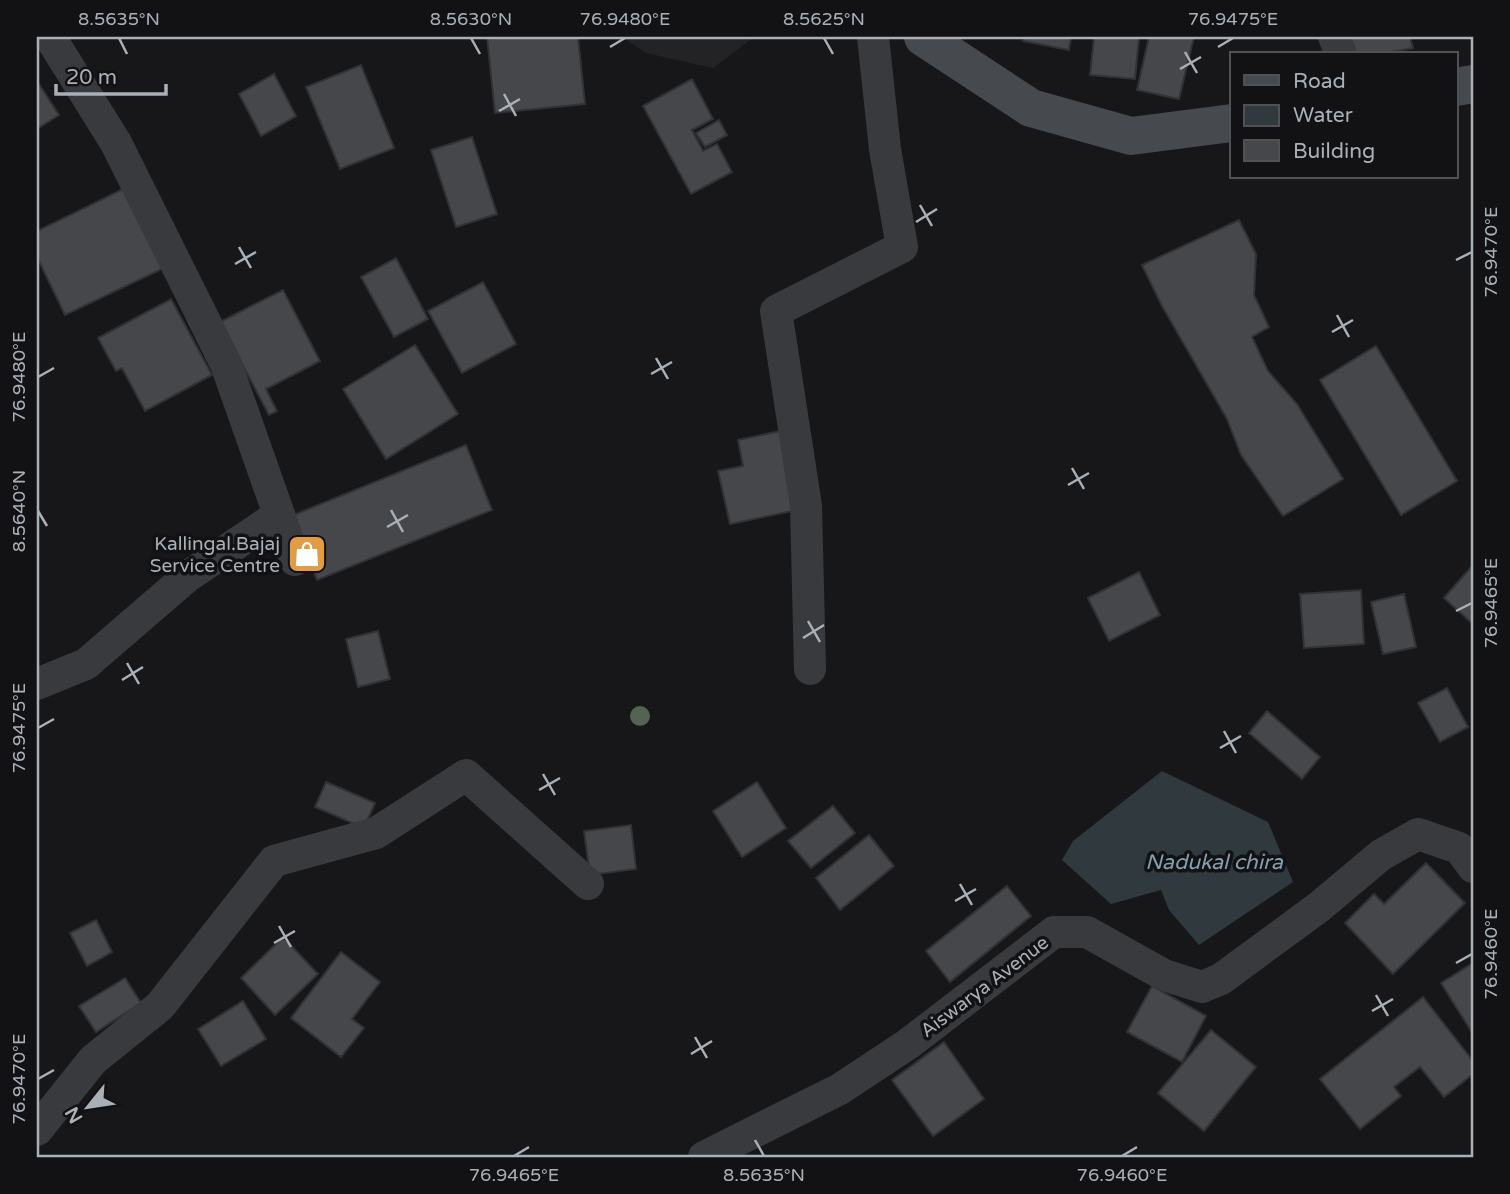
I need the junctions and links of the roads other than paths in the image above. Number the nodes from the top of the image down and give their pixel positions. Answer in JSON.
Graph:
{"nodes":[{"id":1,"x":50,"y":37,"type":"edge"},
{"id":2,"x":873,"y":37,"type":"edge"},
{"id":3,"x":923,"y":37,"type":"edge"},
{"id":4,"x":1230,"y":123,"type":"edge"},
{"id":5,"x":279,"y":515,"type":"junction"},
{"id":6,"x":295,"y":560,"type":"dead end"},
{"id":7,"x":810,"y":669,"type":"dead end"},
{"id":8,"x":37,"y":684,"type":"edge"},
{"id":9,"x":1473,"y":866,"type":"edge"},
{"id":10,"x":588,"y":884,"type":"dead end"},
{"id":11,"x":37,"y":1130,"type":"edge"},
{"id":12,"x":704,"y":1157,"type":"edge"}],
"edges":[{"from":1,"to":5,"type":"street"},
{"from":2,"to":7,"type":"street"},
{"from":3,"to":4,"type":"main road"},
{"from":5,"to":6,"type":"street"},
{"from":5,"to":8,"type":"street"},
{"from":9,"to":12,"type":"street","name":"Aiswarya Avenue"},
{"from":10,"to":11,"type":"street"}]}
